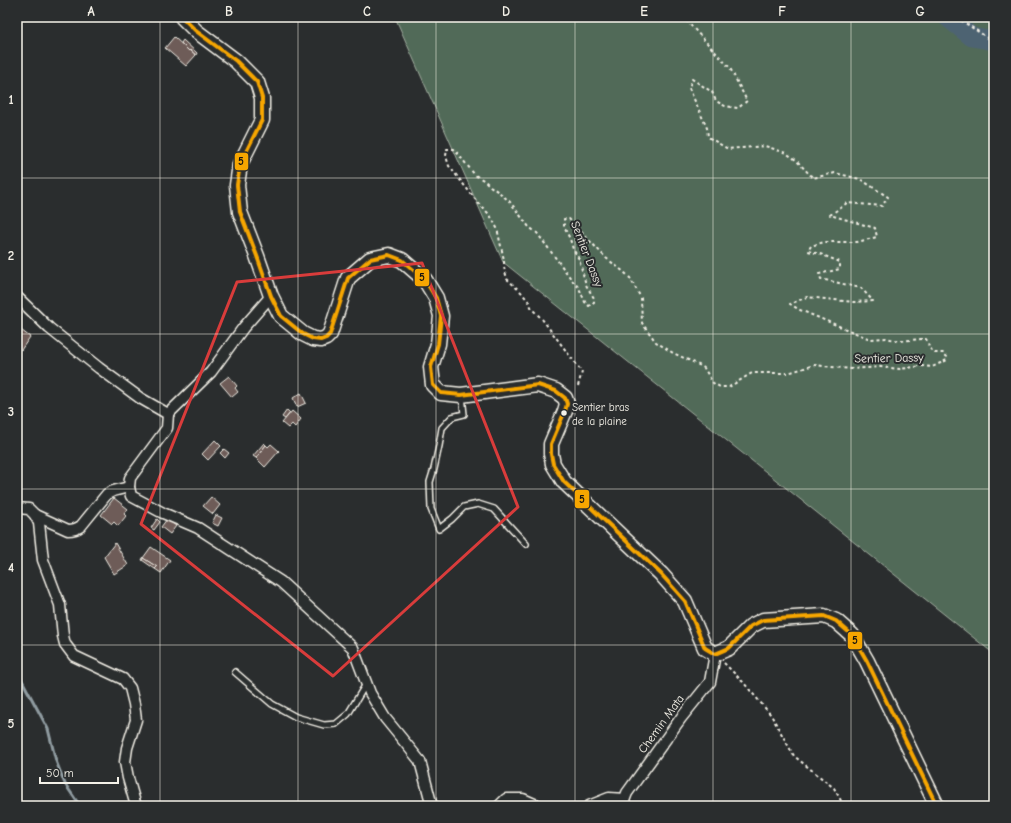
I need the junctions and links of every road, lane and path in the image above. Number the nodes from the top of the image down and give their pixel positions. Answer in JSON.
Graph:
{"nodes":[{"id":1,"x":182,"y":17,"type":"edge"},
{"id":2,"x":683,"y":17,"type":"edge"},
{"id":3,"x":956,"y":17,"type":"edge"},
{"id":4,"x":994,"y":42,"type":"edge"},
{"id":5,"x":271,"y":296,"type":"junction"},
{"id":6,"x":17,"y":297,"type":"edge"},
{"id":7,"x":578,"y":386,"type":"dead end"},
{"id":8,"x":461,"y":395,"type":"junction"},
{"id":9,"x":168,"y":414,"type":"junction"},
{"id":10,"x":128,"y":487,"type":"junction"},
{"id":11,"x":17,"y":508,"type":"edge"},
{"id":12,"x":35,"y":515,"type":"junction"},
{"id":13,"x":526,"y":544,"type":"dead end"},
{"id":14,"x":714,"y":654,"type":"junction"},
{"id":15,"x":235,"y":672,"type":"dead end"},
{"id":16,"x":366,"y":683,"type":"junction"},
{"id":17,"x":623,"y":802,"type":"edge"},
{"id":18,"x":136,"y":806,"type":"edge"},
{"id":19,"x":432,"y":806,"type":"edge"},
{"id":20,"x":499,"y":806,"type":"edge"},
{"id":21,"x":539,"y":806,"type":"edge"},
{"id":22,"x":590,"y":806,"type":"edge"},
{"id":23,"x":844,"y":806,"type":"edge"},
{"id":24,"x":937,"y":806,"type":"edge"}],
"edges":[{"from":1,"to":5,"type":"main road"},
{"from":2,"to":7,"type":"path","name":"Sentier Dassy"},
{"from":3,"to":4,"type":"path"},
{"from":5,"to":8,"type":"main road"},
{"from":5,"to":9,"type":"street"},
{"from":6,"to":9,"type":"street"},
{"from":8,"to":13,"type":"lane"},
{"from":8,"to":14,"type":"main road"},
{"from":9,"to":10,"type":"street"},
{"from":10,"to":12,"type":"street"},
{"from":10,"to":16,"type":"street"},
{"from":11,"to":12,"type":"street"},
{"from":12,"to":18,"type":"street"},
{"from":14,"to":17,"type":"street","name":"Chemin Mata"},
{"from":14,"to":23,"type":"path"},
{"from":14,"to":24,"type":"main road"},
{"from":15,"to":16,"type":"lane"},
{"from":16,"to":19,"type":"street"},
{"from":17,"to":22,"type":"street"},
{"from":20,"to":21,"type":"street"}]}
